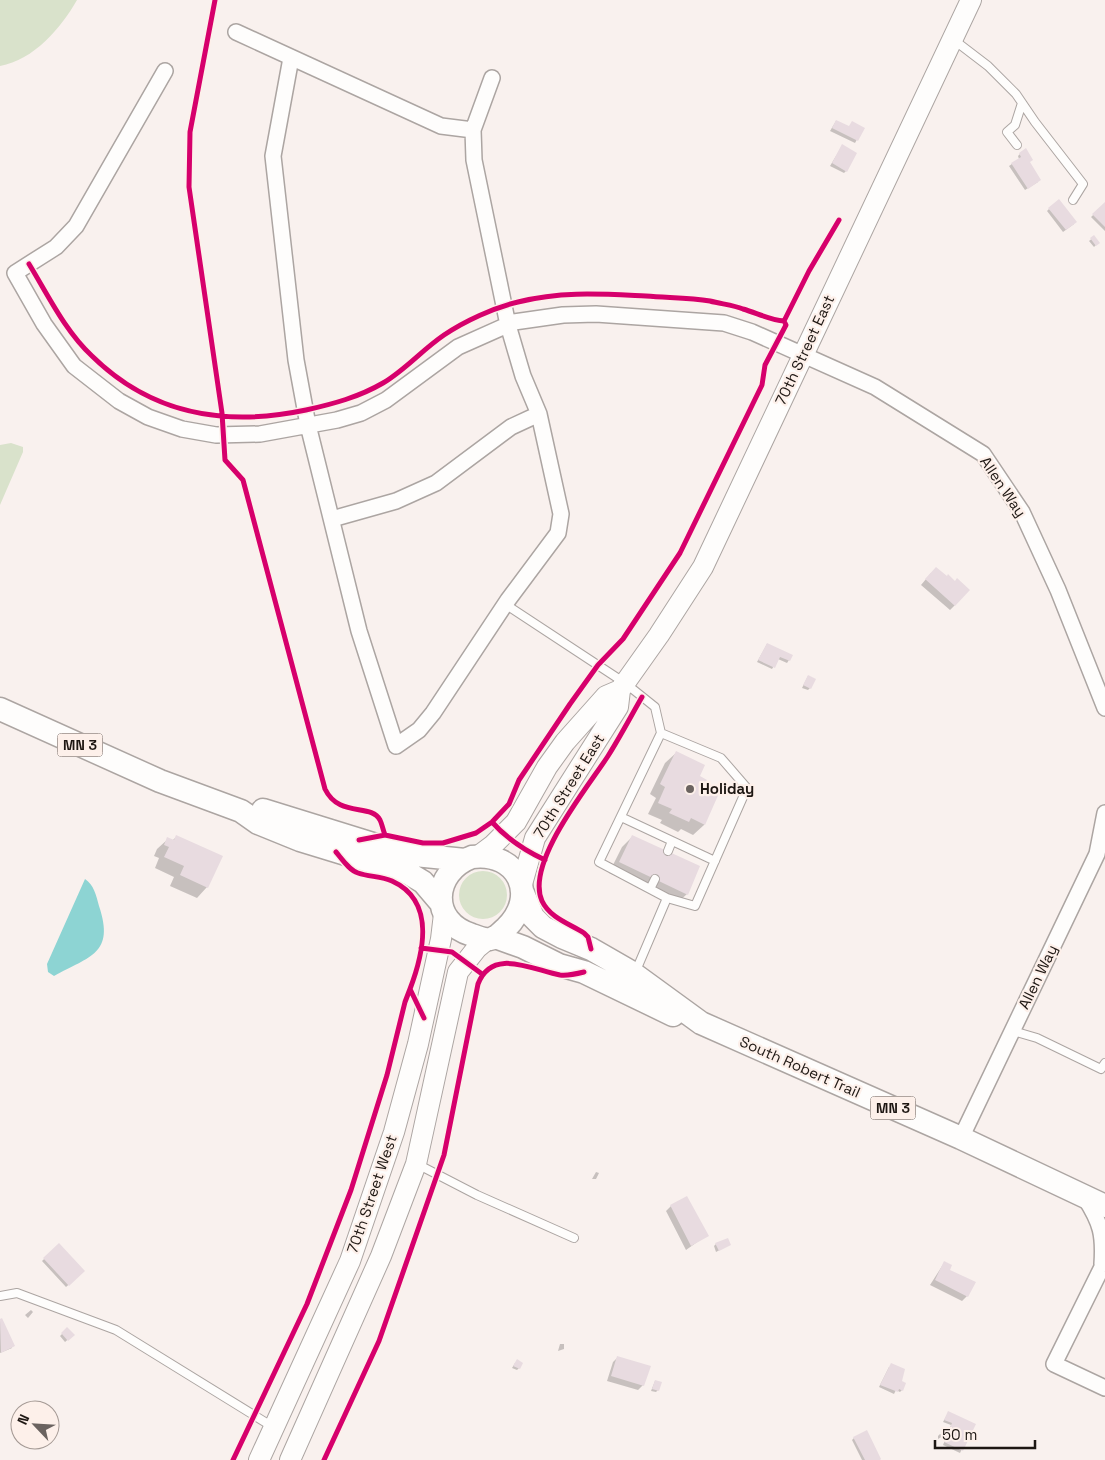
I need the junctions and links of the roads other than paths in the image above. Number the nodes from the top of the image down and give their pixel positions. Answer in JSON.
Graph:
{"nodes":[{"id":1,"x":971,"y":0,"type":"edge"},
{"id":2,"x":236,"y":32,"type":"dead end"},
{"id":3,"x":953,"y":39,"type":"junction"},
{"id":4,"x":291,"y":58,"type":"junction"},
{"id":5,"x":166,"y":71,"type":"dead end"},
{"id":6,"x":492,"y":78,"type":"dead end"},
{"id":7,"x":1022,"y":103,"type":"junction"},
{"id":8,"x":474,"y":130,"type":"junction"},
{"id":9,"x":1017,"y":145,"type":"dead end"},
{"id":10,"x":1073,"y":200,"type":"dead end"},
{"id":11,"x":508,"y":325,"type":"junction"},
{"id":12,"x":803,"y":354,"type":"junction"},
{"id":13,"x":539,"y":414,"type":"junction"},
{"id":14,"x":308,"y":425,"type":"junction"},
{"id":15,"x":332,"y":519,"type":"junction"},
{"id":16,"x":505,"y":604,"type":"junction"},
{"id":17,"x":623,"y":686,"type":"junction"},
{"id":18,"x":1105,"y":708,"type":"edge"},
{"id":19,"x":0,"y":709,"type":"edge"},
{"id":20,"x":662,"y":733,"type":"junction"},
{"id":21,"x":241,"y":811,"type":"junction"},
{"id":22,"x":1105,"y":813,"type":"edge"},
{"id":23,"x":621,"y":818,"type":"junction"},
{"id":24,"x":672,"y":841,"type":"junction"},
{"id":25,"x":668,"y":851,"type":"dead end"},
{"id":26,"x":1101,"y":855,"type":"edge"},
{"id":27,"x":471,"y":858,"type":"junction"},
{"id":28,"x":716,"y":861,"type":"junction"},
{"id":29,"x":654,"y":879,"type":"dead end"},
{"id":30,"x":522,"y":889,"type":"junction"},
{"id":31,"x":650,"y":889,"type":"junction"},
{"id":32,"x":667,"y":898,"type":"junction"},
{"id":33,"x":442,"y":908,"type":"junction"},
{"id":34,"x":492,"y":938,"type":"junction"},
{"id":35,"x":630,"y":983,"type":"junction"},
{"id":36,"x":1012,"y":1031,"type":"junction"},
{"id":37,"x":1104,"y":1069,"type":"edge"},
{"id":38,"x":961,"y":1138,"type":"junction"},
{"id":39,"x":416,"y":1164,"type":"junction"},
{"id":40,"x":1084,"y":1196,"type":"junction"},
{"id":41,"x":1105,"y":1206,"type":"edge"},
{"id":42,"x":574,"y":1238,"type":"dead end"},
{"id":43,"x":1104,"y":1263,"type":"edge"},
{"id":44,"x":0,"y":1296,"type":"edge"},
{"id":45,"x":1105,"y":1388,"type":"edge"},
{"id":46,"x":274,"y":1427,"type":"junction"},
{"id":47,"x":258,"y":1460,"type":"edge"},
{"id":48,"x":290,"y":1460,"type":"edge"}],
"edges":[{"from":1,"to":3,"type":"main road","name":"70th Street East"},
{"from":2,"to":4,"type":"street"},
{"from":3,"to":7,"type":"lane"},
{"from":3,"to":12,"type":"main road","name":"70th Street East"},
{"from":4,"to":8,"type":"street"},
{"from":4,"to":14,"type":"street"},
{"from":5,"to":14,"type":"street","name":"Allen Way"},
{"from":6,"to":8,"type":"street"},
{"from":7,"to":9,"type":"lane"},
{"from":7,"to":10,"type":"lane"},
{"from":8,"to":11,"type":"street"},
{"from":11,"to":12,"type":"street","name":"Allen Way"},
{"from":11,"to":13,"type":"street"},
{"from":11,"to":14,"type":"street","name":"Allen Way"},
{"from":12,"to":17,"type":"main road","name":"70th Street East"},
{"from":12,"to":18,"type":"street","name":"Allen Way"},
{"from":13,"to":15,"type":"street"},
{"from":13,"to":16,"type":"street"},
{"from":14,"to":15,"type":"street"},
{"from":15,"to":16,"type":"street"},
{"from":16,"to":17,"type":"lane"},
{"from":17,"to":20,"type":"lane"},
{"from":17,"to":27,"type":"main road","name":"70th Street East"},
{"from":17,"to":30,"type":"main road","name":"70th Street East"},
{"from":19,"to":21,"type":"main road","number":"MN 3"},
{"from":20,"to":23,"type":"lane"},
{"from":20,"to":28,"type":"lane"},
{"from":21,"to":27,"type":"main road","number":"MN 3"},
{"from":21,"to":33,"type":"main road","number":"MN 3"},
{"from":22,"to":26,"type":"street","name":"Allen Way"},
{"from":23,"to":24,"type":"lane"},
{"from":23,"to":31,"type":"lane"},
{"from":24,"to":25,"type":"lane"},
{"from":24,"to":28,"type":"lane"},
{"from":26,"to":36,"type":"street","name":"Allen Way"},
{"from":27,"to":30,"type":"main road"},
{"from":27,"to":33,"type":"main road"},
{"from":28,"to":32,"type":"lane"},
{"from":29,"to":31,"type":"lane"},
{"from":30,"to":34,"type":"main road"},
{"from":30,"to":35,"type":"main road","name":"South Robert Trail","number":"MN 3"},
{"from":31,"to":32,"type":"lane"},
{"from":32,"to":35,"type":"lane"},
{"from":33,"to":34,"type":"main road"},
{"from":33,"to":46,"type":"main road","name":"70th Street West"},
{"from":34,"to":35,"type":"main road"},
{"from":34,"to":39,"type":"main road","name":"70th Street West"},
{"from":35,"to":38,"type":"main road","name":"South Robert Trail","number":"MN 3"},
{"from":36,"to":37,"type":"lane"},
{"from":36,"to":38,"type":"street","name":"Allen Way"},
{"from":38,"to":40,"type":"main road","name":"South Robert Trail","number":"MN 3"},
{"from":39,"to":42,"type":"lane"},
{"from":39,"to":48,"type":"main road","name":"70th Street West"},
{"from":40,"to":41,"type":"main road","name":"South Robert Trail","number":"MN 3"},
{"from":40,"to":43,"type":"street"},
{"from":43,"to":45,"type":"street"},
{"from":44,"to":46,"type":"lane"},
{"from":46,"to":47,"type":"main road","name":"70th Street West"}]}
